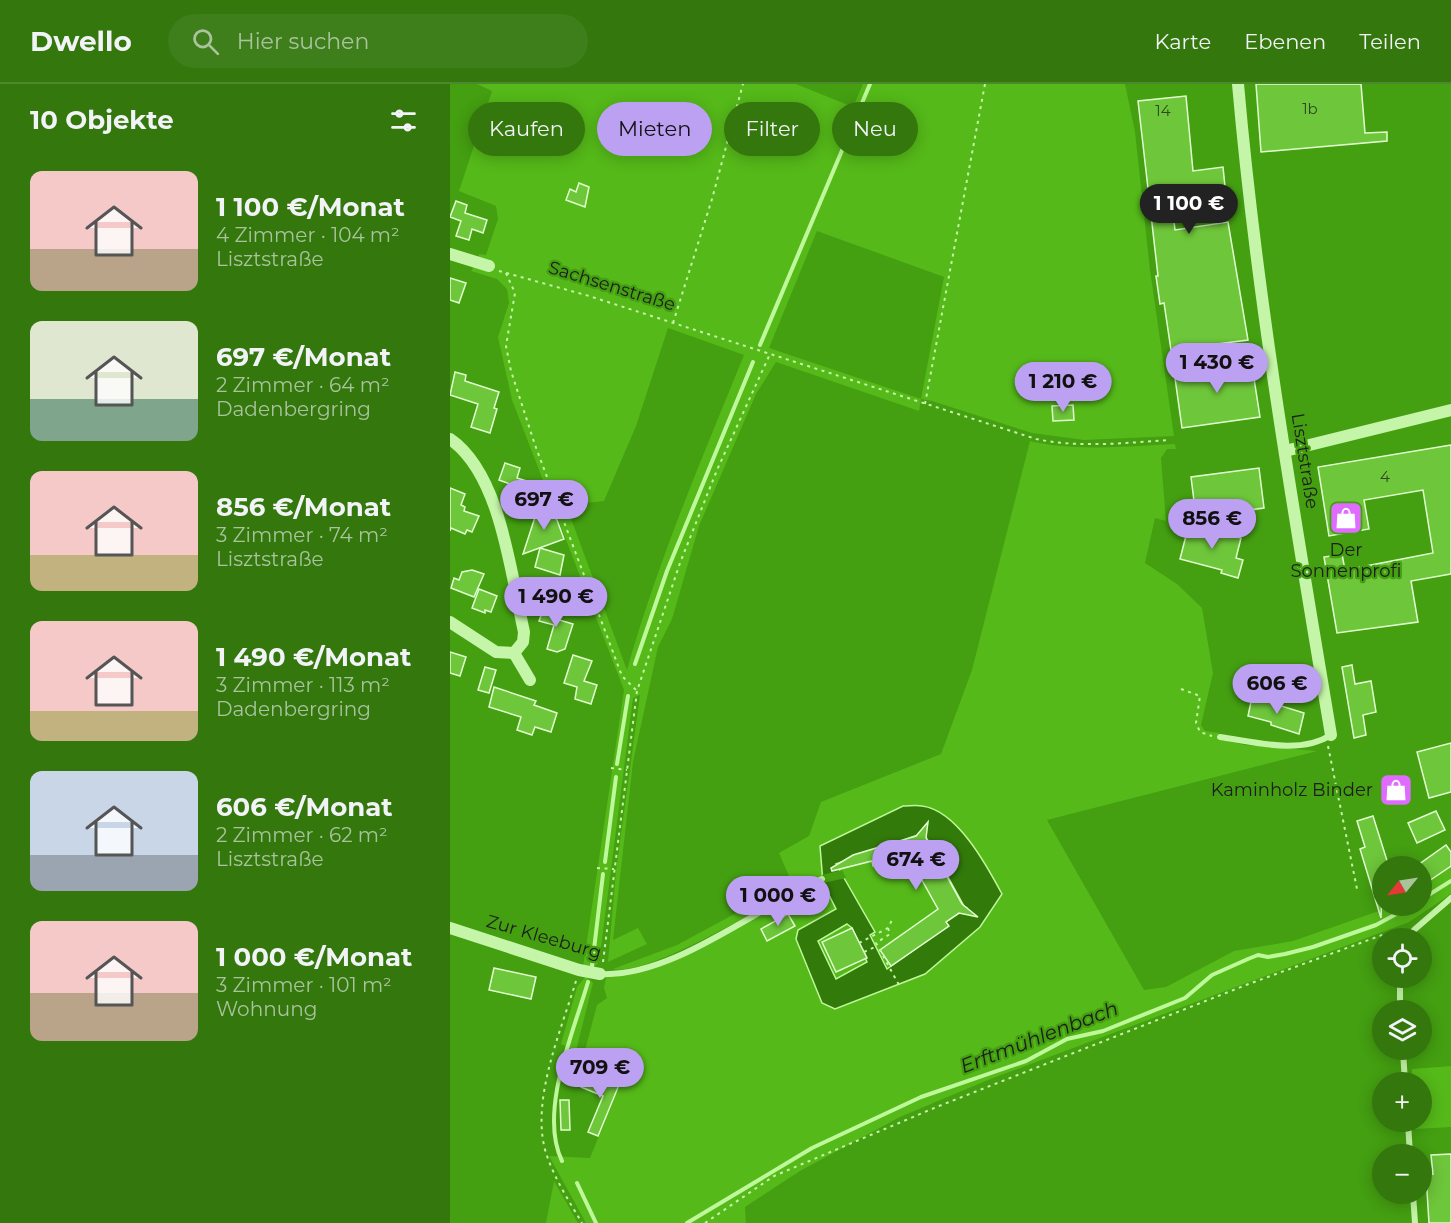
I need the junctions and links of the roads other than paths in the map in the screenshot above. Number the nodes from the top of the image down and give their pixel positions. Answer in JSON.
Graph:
{"nodes":[{"id":1,"x":1239,"y":84,"type":"edge"},
{"id":2,"x":450,"y":254,"type":"edge"},
{"id":3,"x":489,"y":267,"type":"road end"},
{"id":4,"x":1451,"y":410,"type":"edge"},
{"id":5,"x":450,"y":439,"type":"edge"},
{"id":6,"x":1285,"y":451,"type":"junction"},
{"id":7,"x":450,"y":622,"type":"edge"},
{"id":8,"x":514,"y":653,"type":"junction"},
{"id":9,"x":530,"y":680,"type":"dead end"},
{"id":10,"x":1331,"y":735,"type":"joint"},
{"id":11,"x":1220,"y":737,"type":"road end"},
{"id":12,"x":822,"y":879,"type":"dead end"},
{"id":13,"x":1451,"y":898,"type":"edge"},
{"id":14,"x":450,"y":928,"type":"edge"},
{"id":15,"x":1416,"y":928,"type":"edge"},
{"id":16,"x":600,"y":974,"type":"joint"},
{"id":17,"x":1414,"y":1204,"type":"edge"},
{"id":18,"x":1415,"y":1223,"type":"edge"}],
"edges":[{"from":1,"to":6,"type":"street","name":"Lisztstraße"},
{"from":2,"to":3,"type":"street"},
{"from":4,"to":6,"type":"street"},
{"from":5,"to":8,"type":"street"},
{"from":6,"to":10,"type":"street","name":"Lisztstraße"},
{"from":7,"to":8,"type":"street"},
{"from":8,"to":9,"type":"street"},
{"from":10,"to":11,"type":"lane"},
{"from":12,"to":16,"type":"lane","name":"Zur Kleeburg"},
{"from":13,"to":15,"type":"lane"},
{"from":14,"to":16,"type":"street","name":"Zur Kleeburg"},
{"from":17,"to":18,"type":"lane"}]}
